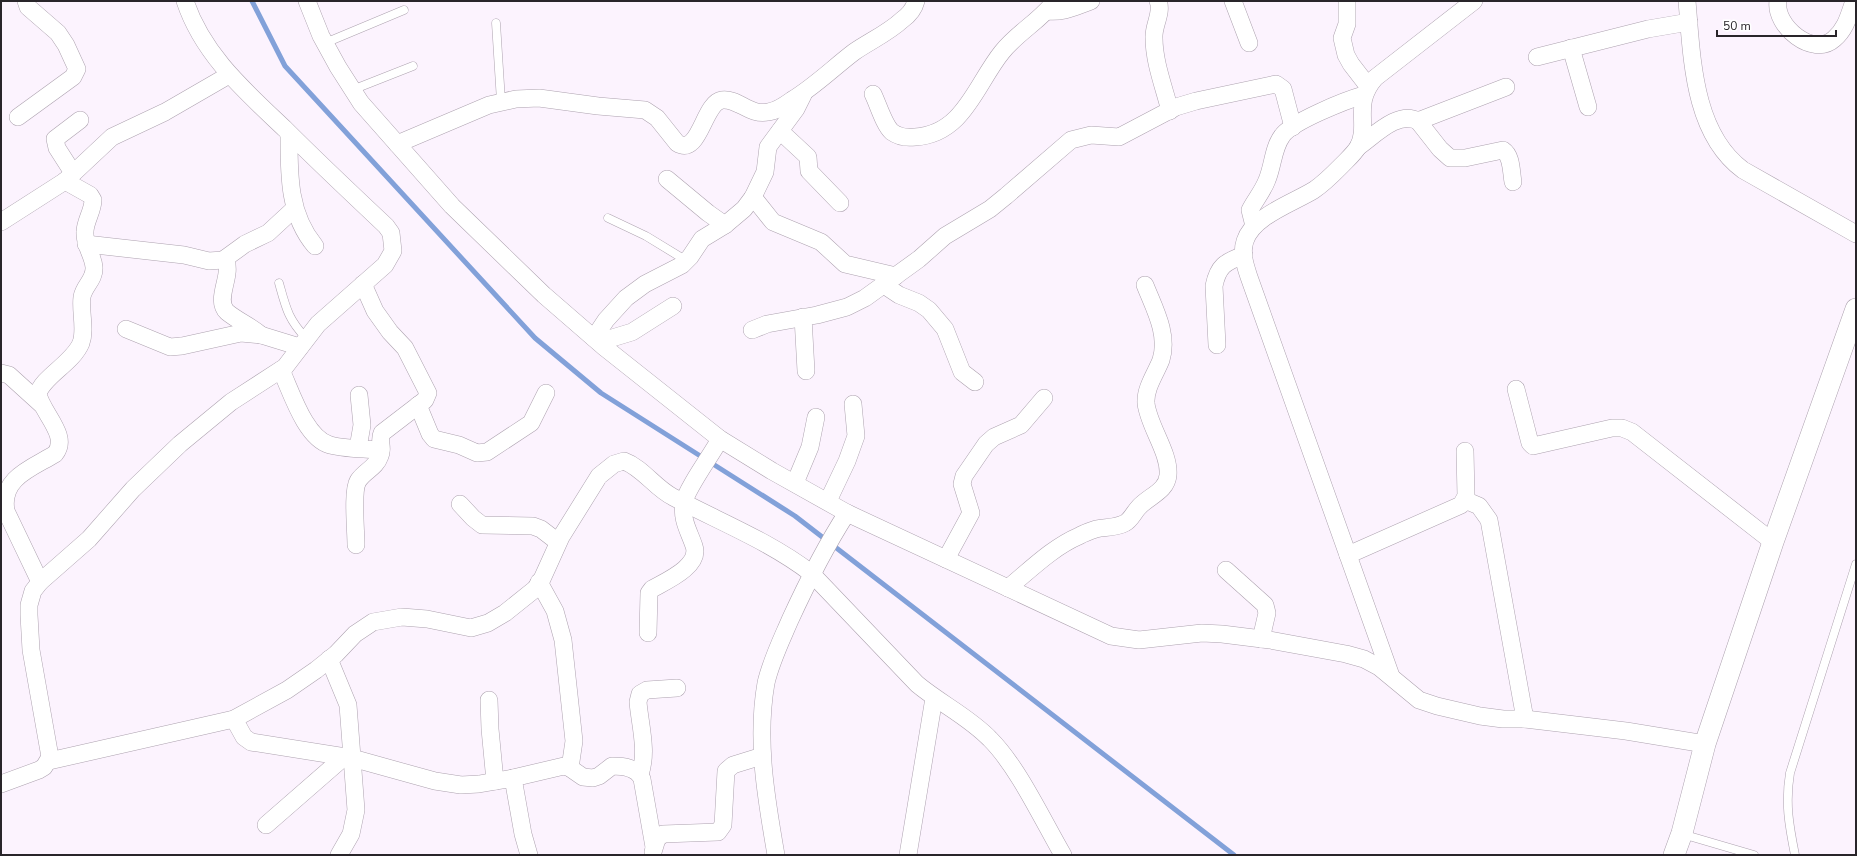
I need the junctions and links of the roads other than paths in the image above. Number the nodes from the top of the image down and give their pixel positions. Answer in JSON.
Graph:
{"nodes":[{"id":1,"x":26,"y":1,"type":"edge"},
{"id":2,"x":184,"y":1,"type":"edge"},
{"id":3,"x":307,"y":1,"type":"edge"},
{"id":4,"x":916,"y":1,"type":"edge"},
{"id":5,"x":1091,"y":1,"type":"edge"},
{"id":6,"x":1158,"y":1,"type":"edge"},
{"id":7,"x":1233,"y":1,"type":"edge"},
{"id":8,"x":1347,"y":1,"type":"edge"},
{"id":9,"x":1474,"y":1,"type":"edge"},
{"id":10,"x":1687,"y":1,"type":"edge"},
{"id":11,"x":1778,"y":1,"type":"edge"},
{"id":12,"x":1854,"y":1,"type":"edge"},
{"id":13,"x":1051,"y":6,"type":"edge"},
{"id":14,"x":404,"y":10,"type":"dead end"},
{"id":15,"x":1689,"y":22,"type":"junction"},
{"id":16,"x":496,"y":24,"type":"dead end"},
{"id":17,"x":325,"y":43,"type":"junction"},
{"id":18,"x":1249,"y":43,"type":"dead end"},
{"id":19,"x":1571,"y":48,"type":"junction"},
{"id":20,"x":1537,"y":57,"type":"dead end"},
{"id":21,"x":413,"y":66,"type":"dead end"},
{"id":22,"x":229,"y":75,"type":"junction"},
{"id":23,"x":1506,"y":87,"type":"dead end"},
{"id":24,"x":352,"y":90,"type":"junction"},
{"id":25,"x":1366,"y":90,"type":"junction"},
{"id":26,"x":804,"y":93,"type":"junction"},
{"id":27,"x":873,"y":94,"type":"dead end"},
{"id":28,"x":501,"y":101,"type":"junction"},
{"id":29,"x":1588,"y":107,"type":"dead end"},
{"id":30,"x":1170,"y":111,"type":"junction"},
{"id":31,"x":18,"y":117,"type":"dead end"},
{"id":32,"x":80,"y":120,"type":"dead end"},
{"id":33,"x":1418,"y":120,"type":"junction"},
{"id":34,"x":1293,"y":127,"type":"junction"},
{"id":35,"x":780,"y":131,"type":"junction"},
{"id":36,"x":289,"y":134,"type":"junction"},
{"id":37,"x":397,"y":144,"type":"junction"},
{"id":38,"x":1358,"y":147,"type":"junction"},
{"id":39,"x":69,"y":177,"type":"junction"},
{"id":40,"x":667,"y":179,"type":"dead end"},
{"id":41,"x":1513,"y":182,"type":"dead end"},
{"id":42,"x":753,"y":197,"type":"junction"},
{"id":43,"x":840,"y":203,"type":"dead end"},
{"id":44,"x":294,"y":209,"type":"junction"},
{"id":45,"x":608,"y":218,"type":"dead end"},
{"id":46,"x":1,"y":222,"type":"edge"},
{"id":47,"x":725,"y":225,"type":"junction"},
{"id":48,"x":1254,"y":226,"type":"junction"},
{"id":49,"x":1856,"y":234,"type":"edge"},
{"id":50,"x":86,"y":244,"type":"junction"},
{"id":51,"x":315,"y":246,"type":"dead end"},
{"id":52,"x":1244,"y":255,"type":"junction"},
{"id":53,"x":226,"y":258,"type":"junction"},
{"id":54,"x":687,"y":262,"type":"junction"},
{"id":55,"x":890,"y":280,"type":"junction"},
{"id":56,"x":279,"y":283,"type":"dead end"},
{"id":57,"x":363,"y":284,"type":"junction"},
{"id":58,"x":1145,"y":284,"type":"dead end"},
{"id":59,"x":673,"y":306,"type":"dead end"},
{"id":60,"x":1856,"y":309,"type":"edge"},
{"id":61,"x":803,"y":317,"type":"junction"},
{"id":62,"x":126,"y":330,"type":"dead end"},
{"id":63,"x":752,"y":330,"type":"dead end"},
{"id":64,"x":261,"y":335,"type":"junction"},
{"id":65,"x":597,"y":340,"type":"junction"},
{"id":66,"x":303,"y":343,"type":"junction"},
{"id":67,"x":1217,"y":345,"type":"dead end"},
{"id":68,"x":281,"y":370,"type":"junction"},
{"id":69,"x":806,"y":371,"type":"dead end"},
{"id":70,"x":1,"y":373,"type":"edge"},
{"id":71,"x":975,"y":382,"type":"dead end"},
{"id":72,"x":1516,"y":389,"type":"dead end"},
{"id":73,"x":546,"y":393,"type":"dead end"},
{"id":74,"x":359,"y":395,"type":"dead end"},
{"id":75,"x":1044,"y":398,"type":"dead end"},
{"id":76,"x":41,"y":404,"type":"junction"},
{"id":77,"x":853,"y":404,"type":"dead end"},
{"id":78,"x":418,"y":405,"type":"junction"},
{"id":79,"x":816,"y":417,"type":"dead end"},
{"id":80,"x":716,"y":446,"type":"junction"},
{"id":81,"x":358,"y":448,"type":"junction"},
{"id":82,"x":382,"y":450,"type":"junction"},
{"id":83,"x":1465,"y":451,"type":"dead end"},
{"id":84,"x":794,"y":483,"type":"junction"},
{"id":85,"x":687,"y":494,"type":"junction"},
{"id":86,"x":1465,"y":500,"type":"junction"},
{"id":87,"x":828,"y":501,"type":"junction"},
{"id":88,"x":460,"y":504,"type":"dead end"},
{"id":89,"x":845,"y":516,"type":"junction"},
{"id":90,"x":558,"y":542,"type":"junction"},
{"id":91,"x":1773,"y":542,"type":"junction"},
{"id":92,"x":356,"y":545,"type":"dead end"},
{"id":93,"x":1348,"y":555,"type":"junction"},
{"id":94,"x":946,"y":559,"type":"junction"},
{"id":95,"x":1856,"y":564,"type":"edge"},
{"id":96,"x":815,"y":569,"type":"junction"},
{"id":97,"x":1226,"y":570,"type":"dead end"},
{"id":98,"x":40,"y":582,"type":"junction"},
{"id":99,"x":540,"y":582,"type":"junction"},
{"id":100,"x":1008,"y":588,"type":"junction"},
{"id":101,"x":648,"y":633,"type":"dead end"},
{"id":102,"x":1261,"y":639,"type":"junction"},
{"id":103,"x":330,"y":660,"type":"junction"},
{"id":104,"x":1391,"y":677,"type":"junction"},
{"id":105,"x":677,"y":688,"type":"dead end"},
{"id":106,"x":934,"y":698,"type":"junction"},
{"id":107,"x":489,"y":700,"type":"dead end"},
{"id":108,"x":234,"y":719,"type":"junction"},
{"id":109,"x":1526,"y":719,"type":"junction"},
{"id":110,"x":1705,"y":744,"type":"junction"},
{"id":111,"x":762,"y":756,"type":"junction"},
{"id":112,"x":348,"y":757,"type":"junction"},
{"id":113,"x":48,"y":761,"type":"junction"},
{"id":114,"x":570,"y":768,"type":"junction"},
{"id":115,"x":640,"y":774,"type":"junction"},
{"id":116,"x":513,"y":778,"type":"junction"},
{"id":117,"x":495,"y":782,"type":"junction"},
{"id":118,"x":1,"y":784,"type":"edge"},
{"id":119,"x":266,"y":825,"type":"dead end"},
{"id":120,"x":1682,"y":833,"type":"junction"},
{"id":121,"x":652,"y":851,"type":"edge"},
{"id":122,"x":339,"y":855,"type":"edge"},
{"id":123,"x":530,"y":855,"type":"edge"},
{"id":124,"x":776,"y":855,"type":"edge"},
{"id":125,"x":908,"y":855,"type":"edge"},
{"id":126,"x":1063,"y":855,"type":"edge"},
{"id":127,"x":1674,"y":855,"type":"edge"},
{"id":128,"x":1754,"y":855,"type":"edge"},
{"id":129,"x":1796,"y":855,"type":"edge"}],
"edges":[{"from":1,"to":31,"type":"street"},
{"from":2,"to":22,"type":"street"},
{"from":3,"to":17,"type":"street"},
{"from":4,"to":26,"type":"street"},
{"from":5,"to":13,"type":"street"},
{"from":6,"to":30,"type":"street"},
{"from":7,"to":18,"type":"street"},
{"from":8,"to":25,"type":"street"},
{"from":9,"to":25,"type":"street"},
{"from":10,"to":15,"type":"street"},
{"from":11,"to":12,"type":"street"},
{"from":13,"to":27,"type":"street"},
{"from":14,"to":17,"type":"lane"},
{"from":15,"to":19,"type":"street"},
{"from":15,"to":49,"type":"street"},
{"from":16,"to":28,"type":"lane"},
{"from":17,"to":24,"type":"street"},
{"from":19,"to":20,"type":"street"},
{"from":19,"to":29,"type":"street"},
{"from":21,"to":24,"type":"lane"},
{"from":22,"to":36,"type":"street"},
{"from":22,"to":39,"type":"street"},
{"from":23,"to":33,"type":"street"},
{"from":24,"to":37,"type":"street"},
{"from":25,"to":34,"type":"street"},
{"from":25,"to":38,"type":"street"},
{"from":26,"to":28,"type":"street"},
{"from":26,"to":35,"type":"street"},
{"from":28,"to":37,"type":"street"},
{"from":30,"to":34,"type":"street"},
{"from":30,"to":55,"type":"street"},
{"from":32,"to":39,"type":"street"},
{"from":33,"to":38,"type":"street"},
{"from":33,"to":41,"type":"street"},
{"from":34,"to":48,"type":"street"},
{"from":35,"to":42,"type":"street"},
{"from":35,"to":43,"type":"street"},
{"from":36,"to":44,"type":"street"},
{"from":36,"to":57,"type":"street"},
{"from":37,"to":65,"type":"street"},
{"from":38,"to":48,"type":"street"},
{"from":39,"to":46,"type":"street"},
{"from":39,"to":50,"type":"street"},
{"from":40,"to":47,"type":"street"},
{"from":42,"to":47,"type":"street"},
{"from":42,"to":55,"type":"street"},
{"from":44,"to":51,"type":"street"},
{"from":44,"to":53,"type":"street"},
{"from":45,"to":54,"type":"lane"},
{"from":47,"to":54,"type":"street"},
{"from":48,"to":52,"type":"street"},
{"from":50,"to":53,"type":"street"},
{"from":50,"to":76,"type":"street"},
{"from":52,"to":67,"type":"street"},
{"from":52,"to":93,"type":"street"},
{"from":53,"to":64,"type":"street"},
{"from":54,"to":65,"type":"street"},
{"from":55,"to":61,"type":"street"},
{"from":55,"to":71,"type":"street"},
{"from":56,"to":66,"type":"lane"},
{"from":57,"to":66,"type":"street"},
{"from":57,"to":78,"type":"street"},
{"from":58,"to":100,"type":"street"},
{"from":59,"to":65,"type":"street"},
{"from":60,"to":91,"type":"street"},
{"from":61,"to":63,"type":"street"},
{"from":61,"to":69,"type":"street"},
{"from":62,"to":64,"type":"street"},
{"from":64,"to":66,"type":"street"},
{"from":65,"to":80,"type":"street"},
{"from":66,"to":68,"type":"street"},
{"from":68,"to":81,"type":"street"},
{"from":68,"to":98,"type":"street"},
{"from":70,"to":76,"type":"street"},
{"from":72,"to":91,"type":"street"},
{"from":73,"to":78,"type":"street"},
{"from":74,"to":81,"type":"street"},
{"from":75,"to":94,"type":"street"},
{"from":76,"to":98,"type":"street"},
{"from":77,"to":87,"type":"street"},
{"from":78,"to":82,"type":"street"},
{"from":79,"to":84,"type":"street"},
{"from":80,"to":84,"type":"street"},
{"from":80,"to":85,"type":"street"},
{"from":81,"to":82,"type":"street"},
{"from":82,"to":92,"type":"street"},
{"from":83,"to":86,"type":"street"},
{"from":84,"to":87,"type":"street"},
{"from":85,"to":90,"type":"street"},
{"from":85,"to":96,"type":"street"},
{"from":85,"to":101,"type":"street"},
{"from":86,"to":93,"type":"street"},
{"from":86,"to":109,"type":"street"},
{"from":87,"to":89,"type":"street"},
{"from":88,"to":90,"type":"street"},
{"from":89,"to":94,"type":"street"},
{"from":89,"to":96,"type":"street"},
{"from":90,"to":99,"type":"street"},
{"from":91,"to":110,"type":"street"},
{"from":93,"to":104,"type":"street"},
{"from":94,"to":100,"type":"street"},
{"from":95,"to":129,"type":"lane"},
{"from":96,"to":106,"type":"street"},
{"from":96,"to":111,"type":"street"},
{"from":97,"to":102,"type":"street"},
{"from":98,"to":113,"type":"street"},
{"from":99,"to":103,"type":"street"},
{"from":99,"to":114,"type":"street"},
{"from":100,"to":102,"type":"street"},
{"from":102,"to":104,"type":"street"},
{"from":103,"to":108,"type":"street"},
{"from":103,"to":112,"type":"street"},
{"from":104,"to":109,"type":"street"},
{"from":105,"to":115,"type":"street"},
{"from":106,"to":125,"type":"street"},
{"from":106,"to":126,"type":"street"},
{"from":107,"to":117,"type":"street"},
{"from":108,"to":112,"type":"street"},
{"from":108,"to":113,"type":"street"},
{"from":109,"to":110,"type":"street"},
{"from":110,"to":120,"type":"street"},
{"from":111,"to":121,"type":"street"},
{"from":111,"to":124,"type":"street"},
{"from":112,"to":117,"type":"street"},
{"from":112,"to":119,"type":"street"},
{"from":112,"to":122,"type":"street"},
{"from":113,"to":118,"type":"street"},
{"from":114,"to":115,"type":"street"},
{"from":114,"to":116,"type":"street"},
{"from":115,"to":121,"type":"street"},
{"from":116,"to":117,"type":"street"},
{"from":116,"to":123,"type":"street"},
{"from":120,"to":127,"type":"street"},
{"from":120,"to":128,"type":"lane"}]}
